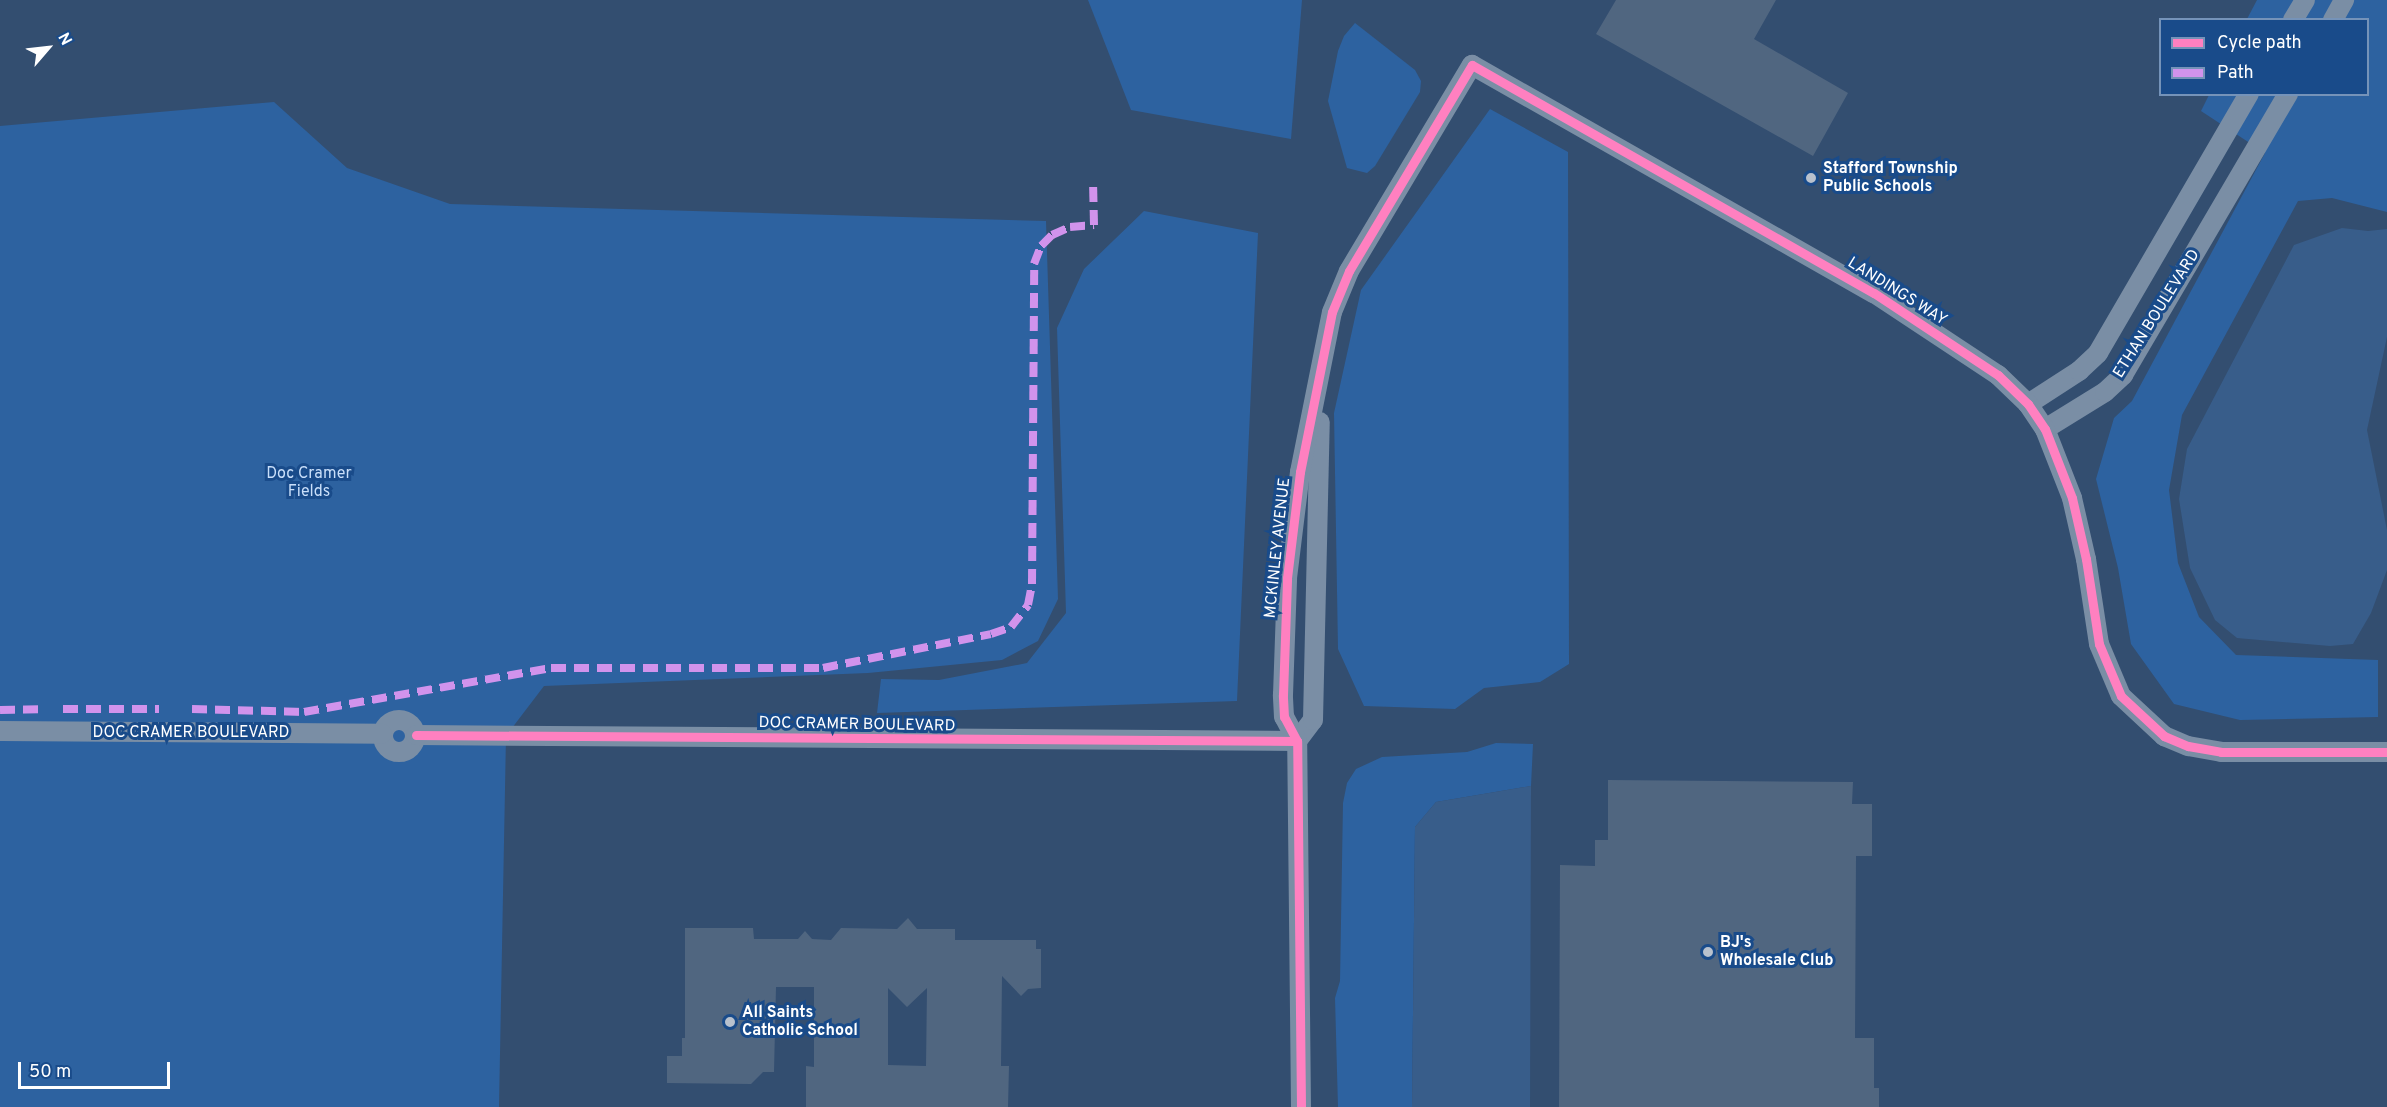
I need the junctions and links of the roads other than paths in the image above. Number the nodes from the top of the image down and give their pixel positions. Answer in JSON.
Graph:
{"nodes":[{"id":1,"x":2304,"y":0,"type":"edge"},
{"id":2,"x":2344,"y":0,"type":"edge"},
{"id":3,"x":2294,"y":18,"type":"edge"},
{"id":4,"x":2334,"y":18,"type":"edge"},
{"id":5,"x":1472,"y":65,"type":"joint"},
{"id":6,"x":2248,"y":96,"type":"edge"},
{"id":7,"x":2287,"y":96,"type":"edge"},
{"id":8,"x":2195,"y":188,"type":"junction"},
{"id":9,"x":2223,"y":204,"type":"junction"},
{"id":10,"x":1322,"y":359,"type":"junction"},
{"id":11,"x":2028,"y":404,"type":"junction"},
{"id":12,"x":2045,"y":429,"type":"junction"},
{"id":13,"x":0,"y":731,"type":"edge"},
{"id":14,"x":1297,"y":741,"type":"junction"},
{"id":15,"x":2387,"y":752,"type":"edge"},
{"id":16,"x":1301,"y":1107,"type":"edge"}],
"edges":[{"from":1,"to":3,"type":"street"},
{"from":2,"to":4,"type":"street"},
{"from":5,"to":10,"type":"street","name":"MCKINLEY AVENUE"},
{"from":5,"to":11,"type":"street","name":"LANDINGS WAY"},
{"from":6,"to":8,"type":"street","name":"ETHAN BOULEVARD"},
{"from":7,"to":9,"type":"street","name":"ETHAN BOULEVARD"},
{"from":8,"to":9,"type":"street"},
{"from":8,"to":11,"type":"street","name":"ETHAN BOULEVARD"},
{"from":9,"to":12,"type":"street","name":"ETHAN BOULEVARD"},
{"from":10,"to":14,"type":"street","name":"MCKINLEY AVENUE"},
{"from":10,"to":14,"type":"street","name":"MCKINLEY AVENUE"},
{"from":11,"to":12,"type":"street","name":"LANDINGS WAY"},
{"from":12,"to":15,"type":"street","name":"LANDINGS WAY"},
{"from":13,"to":14,"type":"street","name":"DOC CRAMER BOULEVARD"},
{"from":14,"to":16,"type":"street","name":"MCKINLEY AVENUE"}]}
